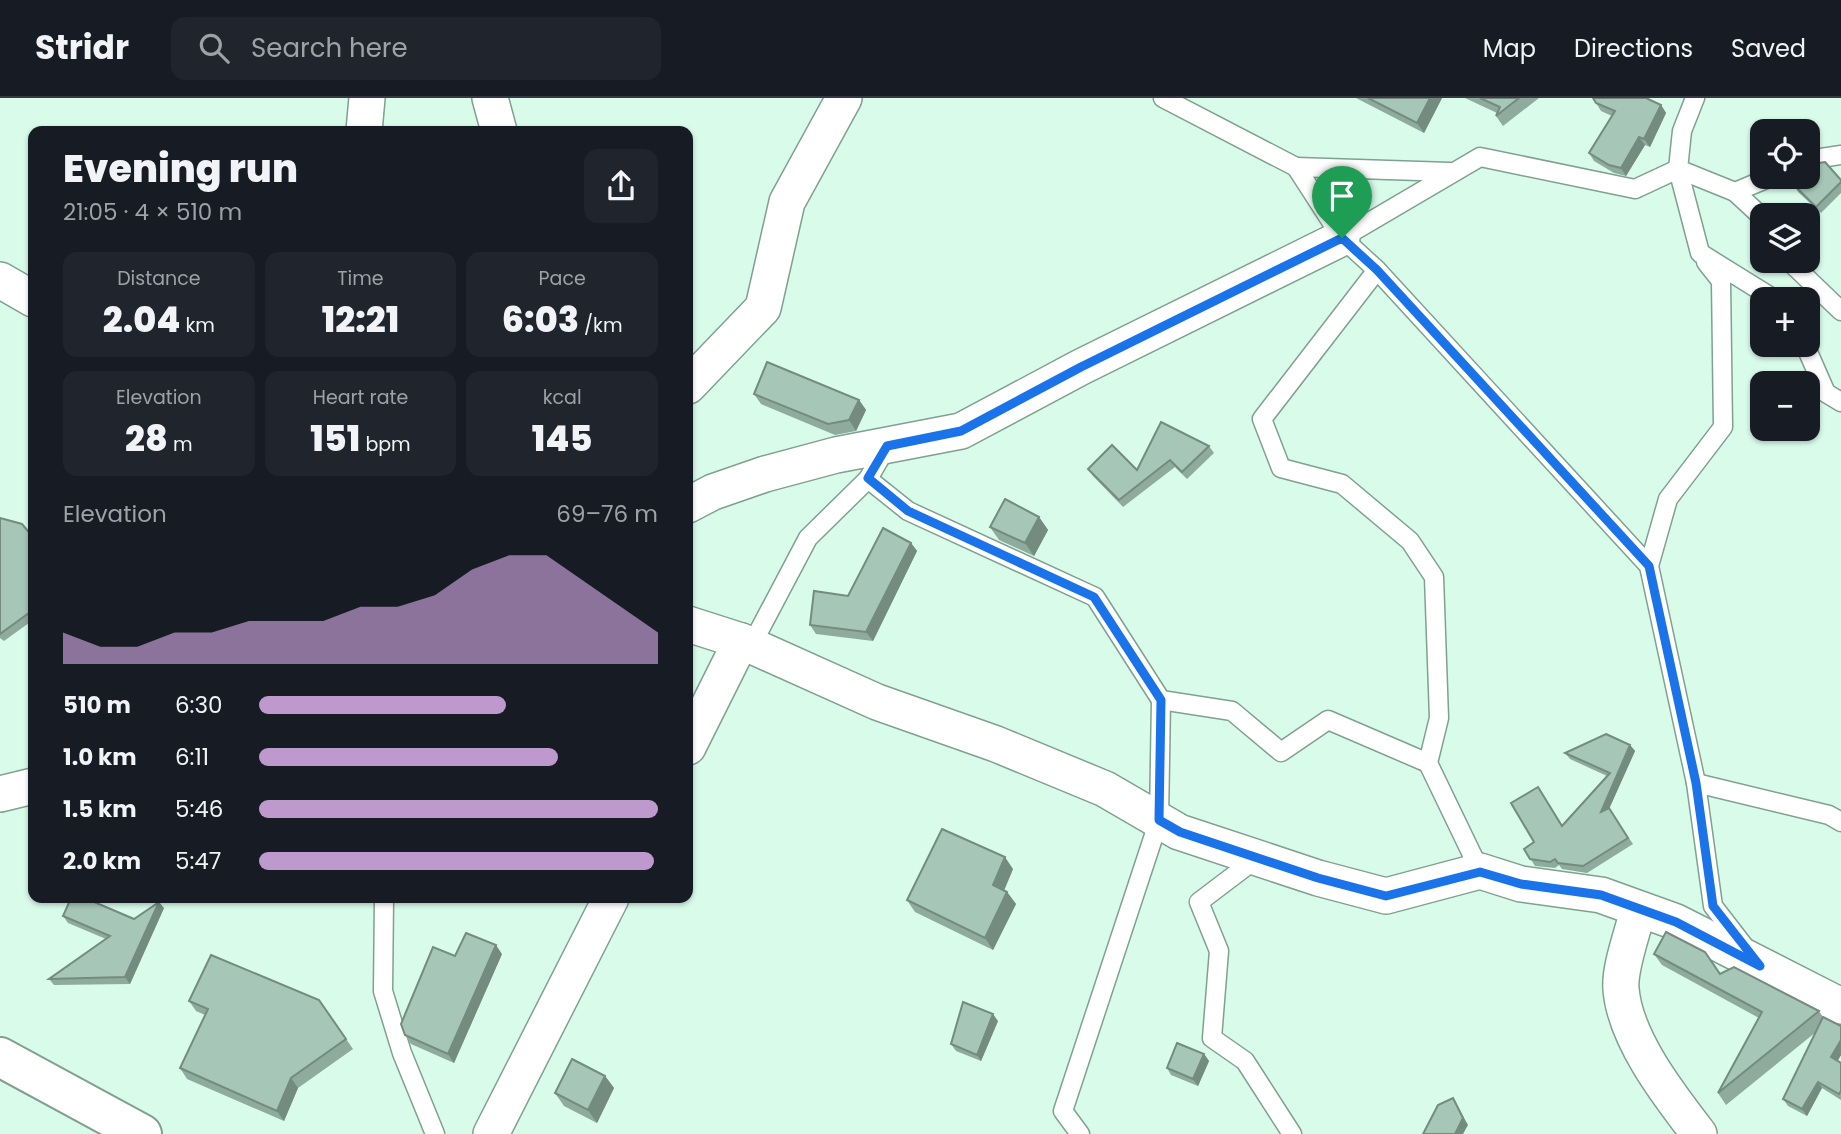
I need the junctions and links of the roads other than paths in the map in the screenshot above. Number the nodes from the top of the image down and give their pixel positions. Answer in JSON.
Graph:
{"nodes":[{"id":1,"x":367,"y":98,"type":"edge"},
{"id":2,"x":490,"y":98,"type":"edge"},
{"id":3,"x":844,"y":98,"type":"edge"},
{"id":4,"x":1163,"y":98,"type":"edge"},
{"id":5,"x":1695,"y":98,"type":"edge"},
{"id":6,"x":364,"y":126,"type":"edge"},
{"id":7,"x":498,"y":126,"type":"edge"},
{"id":8,"x":1841,"y":155,"type":"edge"},
{"id":9,"x":1820,"y":158,"type":"edge"},
{"id":10,"x":1296,"y":167,"type":"junction"},
{"id":11,"x":1678,"y":169,"type":"junction"},
{"id":12,"x":1451,"y":172,"type":"junction"},
{"id":13,"x":1750,"y":186,"type":"edge"},
{"id":14,"x":1735,"y":192,"type":"junction"},
{"id":15,"x":1750,"y":206,"type":"edge"},
{"id":16,"x":1342,"y":238,"type":"junction"},
{"id":17,"x":1700,"y":253,"type":"junction"},
{"id":18,"x":1377,"y":270,"type":"junction"},
{"id":19,"x":1801,"y":273,"type":"edge"},
{"id":20,"x":0,"y":280,"type":"edge"},
{"id":21,"x":1755,"y":287,"type":"edge"},
{"id":22,"x":28,"y":296,"type":"edge"},
{"id":23,"x":1841,"y":311,"type":"edge"},
{"id":24,"x":1810,"y":357,"type":"edge"},
{"id":25,"x":693,"y":381,"type":"edge"},
{"id":26,"x":1841,"y":402,"type":"edge"},
{"id":27,"x":887,"y":446,"type":"junction"},
{"id":28,"x":868,"y":478,"type":"junction"},
{"id":29,"x":693,"y":502,"type":"edge"},
{"id":30,"x":1649,"y":566,"type":"junction"},
{"id":31,"x":693,"y":626,"type":"edge"},
{"id":32,"x":746,"y":644,"type":"junction"},
{"id":33,"x":1161,"y":700,"type":"junction"},
{"id":34,"x":693,"y":738,"type":"edge"},
{"id":35,"x":1428,"y":763,"type":"junction"},
{"id":36,"x":1696,"y":783,"type":"junction"},
{"id":37,"x":28,"y":787,"type":"edge"},
{"id":38,"x":0,"y":794,"type":"edge"},
{"id":39,"x":1159,"y":820,"type":"junction"},
{"id":40,"x":1841,"y":822,"type":"edge"},
{"id":41,"x":1257,"y":858,"type":"junction"},
{"id":42,"x":1480,"y":872,"type":"junction"},
{"id":43,"x":384,"y":903,"type":"edge"},
{"id":44,"x":608,"y":903,"type":"edge"},
{"id":45,"x":1638,"y":910,"type":"junction"},
{"id":46,"x":1760,"y":966,"type":"junction"},
{"id":47,"x":1841,"y":1006,"type":"edge"},
{"id":48,"x":0,"y":1057,"type":"edge"},
{"id":49,"x":142,"y":1134,"type":"edge"},
{"id":50,"x":435,"y":1134,"type":"edge"},
{"id":51,"x":491,"y":1134,"type":"edge"},
{"id":52,"x":1080,"y":1134,"type":"edge"},
{"id":53,"x":1292,"y":1134,"type":"edge"},
{"id":54,"x":1699,"y":1134,"type":"edge"}],
"edges":[{"from":1,"to":6,"type":"street"},
{"from":2,"to":7,"type":"street"},
{"from":3,"to":25,"type":"street"},
{"from":4,"to":10,"type":"lane"},
{"from":5,"to":11,"type":"lane"},
{"from":8,"to":9,"type":"lane"},
{"from":10,"to":12,"type":"lane"},
{"from":10,"to":16,"type":"lane"},
{"from":11,"to":12,"type":"lane"},
{"from":11,"to":14,"type":"lane"},
{"from":11,"to":17,"type":"lane"},
{"from":12,"to":16,"type":"lane"},
{"from":13,"to":14,"type":"lane"},
{"from":14,"to":15,"type":"lane"},
{"from":16,"to":18,"type":"lane"},
{"from":16,"to":27,"type":"street"},
{"from":17,"to":21,"type":"lane"},
{"from":17,"to":30,"type":"lane"},
{"from":18,"to":30,"type":"lane"},
{"from":18,"to":35,"type":"lane"},
{"from":19,"to":23,"type":"lane"},
{"from":20,"to":22,"type":"street"},
{"from":24,"to":26,"type":"lane"},
{"from":27,"to":28,"type":"lane"},
{"from":27,"to":29,"type":"street"},
{"from":28,"to":32,"type":"lane"},
{"from":28,"to":33,"type":"lane"},
{"from":30,"to":36,"type":"lane"},
{"from":31,"to":32,"type":"street"},
{"from":32,"to":34,"type":"street"},
{"from":32,"to":39,"type":"street"},
{"from":33,"to":35,"type":"lane"},
{"from":33,"to":39,"type":"lane"},
{"from":35,"to":42,"type":"lane"},
{"from":36,"to":40,"type":"lane"},
{"from":36,"to":46,"type":"lane"},
{"from":37,"to":38,"type":"street"},
{"from":39,"to":41,"type":"street"},
{"from":39,"to":52,"type":"lane"},
{"from":41,"to":42,"type":"street"},
{"from":41,"to":53,"type":"lane"},
{"from":42,"to":45,"type":"street"},
{"from":43,"to":50,"type":"lane"},
{"from":44,"to":51,"type":"street"},
{"from":45,"to":46,"type":"street"},
{"from":45,"to":54,"type":"street"},
{"from":46,"to":47,"type":"street"},
{"from":48,"to":49,"type":"main road"}]}
